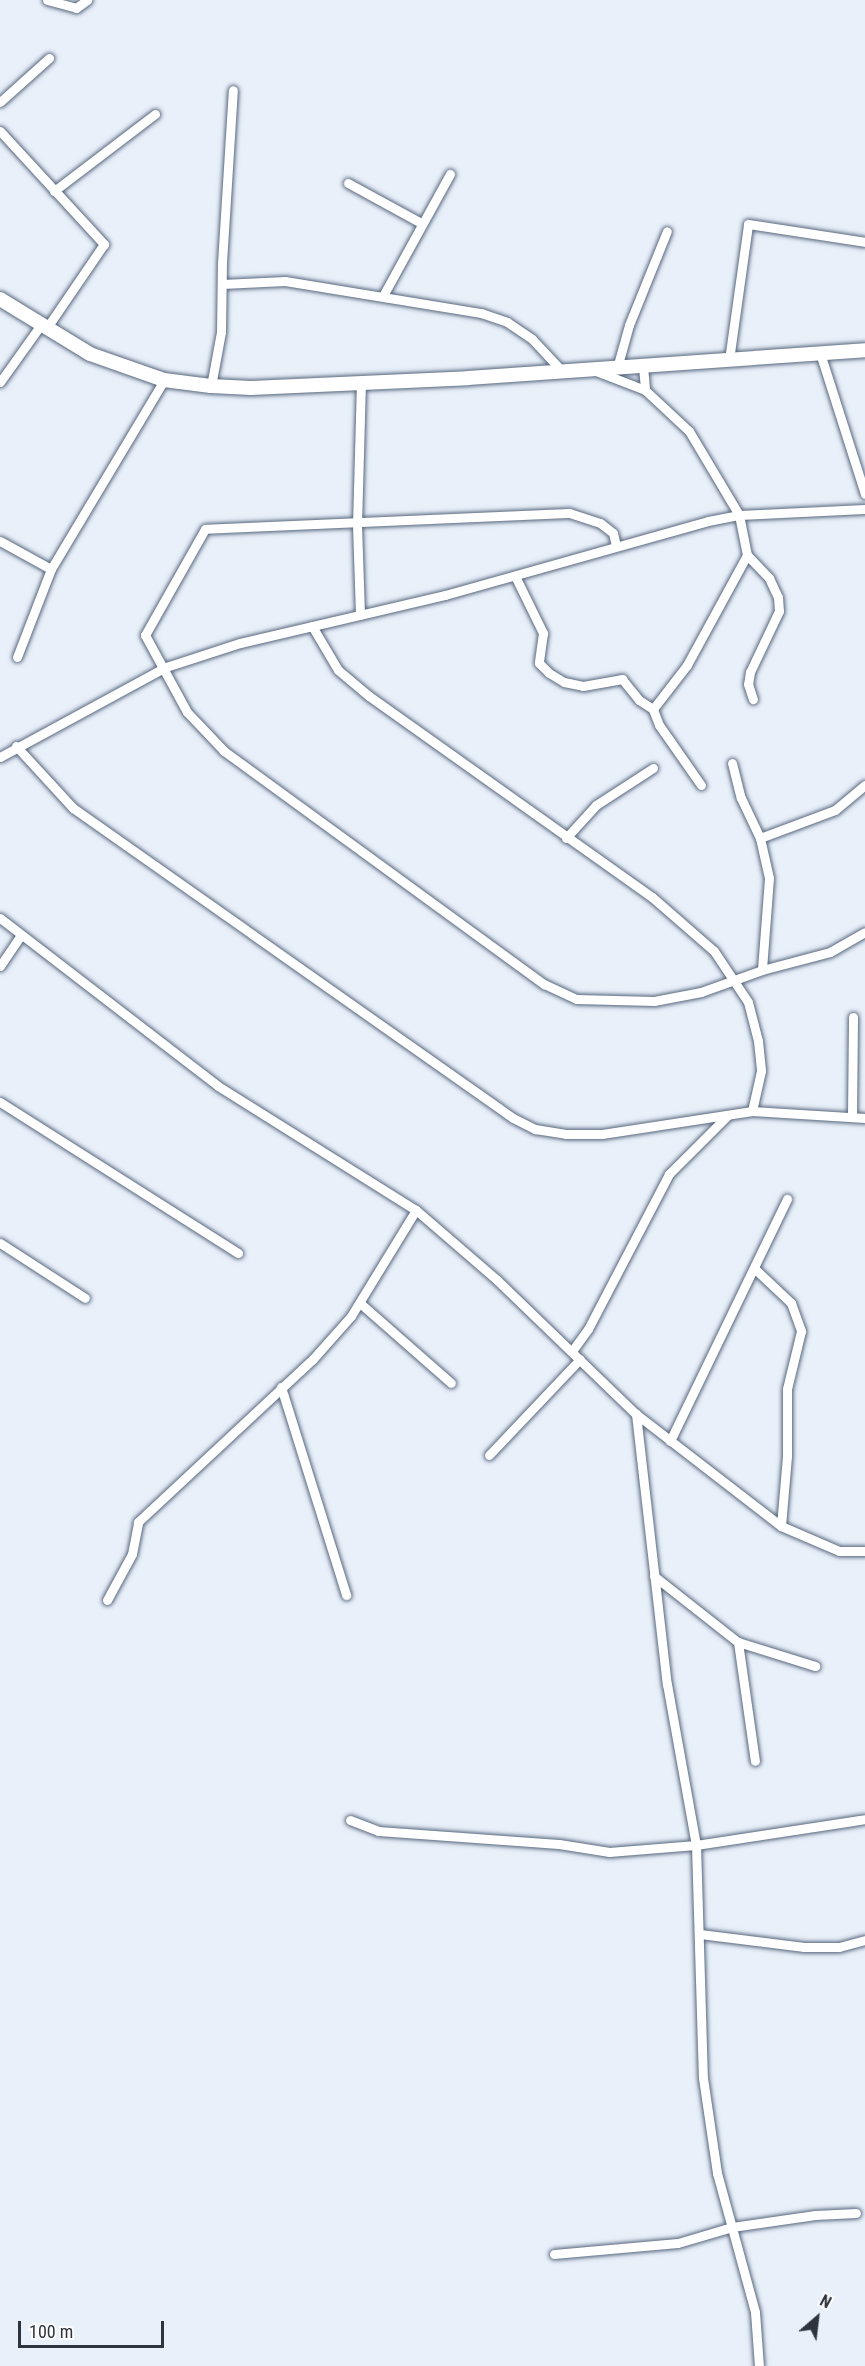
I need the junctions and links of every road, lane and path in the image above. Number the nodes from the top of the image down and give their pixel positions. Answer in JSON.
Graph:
{"nodes":[{"id":1,"x":47,"y":0,"type":"edge"},
{"id":2,"x":87,"y":0,"type":"edge"},
{"id":3,"x":49,"y":58,"type":"dead end"},
{"id":4,"x":234,"y":90,"type":"dead end"},
{"id":5,"x":0,"y":102,"type":"edge"},
{"id":6,"x":155,"y":114,"type":"dead end"},
{"id":7,"x":0,"y":132,"type":"edge"},
{"id":8,"x":450,"y":174,"type":"dead end"},
{"id":9,"x":348,"y":183,"type":"dead end"},
{"id":10,"x":54,"y":191,"type":"junction"},
{"id":11,"x":421,"y":223,"type":"junction"},
{"id":12,"x":667,"y":231,"type":"dead end"},
{"id":13,"x":865,"y":242,"type":"edge"},
{"id":14,"x":222,"y":284,"type":"junction"},
{"id":15,"x":384,"y":294,"type":"junction"},
{"id":16,"x":0,"y":298,"type":"edge"},
{"id":17,"x":43,"y":327,"type":"junction"},
{"id":18,"x":865,"y":350,"type":"edge"},
{"id":19,"x":820,"y":353,"type":"junction"},
{"id":20,"x":729,"y":360,"type":"junction"},
{"id":21,"x":643,"y":366,"type":"junction"},
{"id":22,"x":617,"y":368,"type":"junction"},
{"id":23,"x":594,"y":370,"type":"junction"},
{"id":24,"x":562,"y":371,"type":"junction"},
{"id":25,"x":164,"y":380,"type":"junction"},
{"id":26,"x":0,"y":382,"type":"edge"},
{"id":27,"x":361,"y":383,"type":"junction"},
{"id":28,"x":211,"y":386,"type":"junction"},
{"id":29,"x":645,"y":390,"type":"junction"},
{"id":30,"x":865,"y":494,"type":"edge"},
{"id":31,"x":865,"y":509,"type":"edge"},
{"id":32,"x":740,"y":515,"type":"junction"},
{"id":33,"x":357,"y":525,"type":"junction"},
{"id":34,"x":0,"y":541,"type":"edge"},
{"id":35,"x":616,"y":546,"type":"junction"},
{"id":36,"x":747,"y":555,"type":"junction"},
{"id":37,"x":51,"y":569,"type":"junction"},
{"id":38,"x":515,"y":576,"type":"junction"},
{"id":39,"x":360,"y":615,"type":"junction"},
{"id":40,"x":312,"y":626,"type":"junction"},
{"id":41,"x":17,"y":657,"type":"dead end"},
{"id":42,"x":166,"y":667,"type":"junction"},
{"id":43,"x":753,"y":699,"type":"dead end"},
{"id":44,"x":653,"y":710,"type":"junction"},
{"id":45,"x":16,"y":746,"type":"junction"},
{"id":46,"x":0,"y":757,"type":"edge"},
{"id":47,"x":732,"y":763,"type":"dead end"},
{"id":48,"x":653,"y":768,"type":"dead end"},
{"id":49,"x":701,"y":785,"type":"dead end"},
{"id":50,"x":865,"y":785,"type":"edge"},
{"id":51,"x":566,"y":838,"type":"junction"},
{"id":52,"x":760,"y":838,"type":"junction"},
{"id":53,"x":0,"y":918,"type":"edge"},
{"id":54,"x":865,"y":932,"type":"edge"},
{"id":55,"x":20,"y":936,"type":"junction"},
{"id":56,"x":0,"y":966,"type":"edge"},
{"id":57,"x":762,"y":970,"type":"junction"},
{"id":58,"x":737,"y":980,"type":"junction"},
{"id":59,"x":853,"y":1017,"type":"dead end"},
{"id":60,"x":0,"y":1102,"type":"edge"},
{"id":61,"x":752,"y":1111,"type":"junction"},
{"id":62,"x":726,"y":1116,"type":"junction"},
{"id":63,"x":852,"y":1116,"type":"junction"},
{"id":64,"x":865,"y":1118,"type":"edge"},
{"id":65,"x":787,"y":1199,"type":"dead end"},
{"id":66,"x":416,"y":1210,"type":"junction"},
{"id":67,"x":0,"y":1243,"type":"edge"},
{"id":68,"x":238,"y":1253,"type":"dead end"},
{"id":69,"x":755,"y":1269,"type":"junction"},
{"id":70,"x":85,"y":1298,"type":"dead end"},
{"id":71,"x":360,"y":1303,"type":"junction"},
{"id":72,"x":572,"y":1351,"type":"junction"},
{"id":73,"x":580,"y":1359,"type":"junction"},
{"id":74,"x":451,"y":1383,"type":"dead end"},
{"id":75,"x":281,"y":1387,"type":"junction"},
{"id":76,"x":636,"y":1414,"type":"junction"},
{"id":77,"x":670,"y":1441,"type":"junction"},
{"id":78,"x":489,"y":1455,"type":"dead end"},
{"id":79,"x":781,"y":1526,"type":"junction"},
{"id":80,"x":865,"y":1551,"type":"edge"},
{"id":81,"x":654,"y":1576,"type":"junction"},
{"id":82,"x":346,"y":1595,"type":"dead end"},
{"id":83,"x":107,"y":1599,"type":"dead end"},
{"id":84,"x":738,"y":1642,"type":"junction"},
{"id":85,"x":815,"y":1666,"type":"dead end"},
{"id":86,"x":754,"y":1761,"type":"dead end"},
{"id":87,"x":865,"y":1819,"type":"edge"},
{"id":88,"x":350,"y":1820,"type":"dead end"},
{"id":89,"x":696,"y":1845,"type":"junction"},
{"id":90,"x":700,"y":1934,"type":"junction"},
{"id":91,"x":865,"y":1940,"type":"edge"},
{"id":92,"x":856,"y":2213,"type":"dead end"},
{"id":93,"x":732,"y":2228,"type":"junction"},
{"id":94,"x":554,"y":2254,"type":"dead end"},
{"id":95,"x":759,"y":2366,"type":"edge"}],
"edges":[{"from":1,"to":2,"type":"street"},
{"from":3,"to":5,"type":"street"},
{"from":4,"to":14,"type":"street"},
{"from":6,"to":10,"type":"street"},
{"from":7,"to":10,"type":"street"},
{"from":8,"to":11,"type":"street"},
{"from":9,"to":11,"type":"street"},
{"from":10,"to":17,"type":"street"},
{"from":11,"to":15,"type":"street"},
{"from":12,"to":22,"type":"street"},
{"from":13,"to":20,"type":"street"},
{"from":14,"to":15,"type":"street"},
{"from":14,"to":28,"type":"street"},
{"from":15,"to":24,"type":"street"},
{"from":16,"to":17,"type":"street"},
{"from":17,"to":25,"type":"street"},
{"from":17,"to":26,"type":"street"},
{"from":18,"to":19,"type":"street"},
{"from":19,"to":20,"type":"street"},
{"from":19,"to":30,"type":"street"},
{"from":20,"to":21,"type":"street"},
{"from":21,"to":22,"type":"street"},
{"from":21,"to":29,"type":"street"},
{"from":22,"to":23,"type":"street"},
{"from":23,"to":24,"type":"street"},
{"from":23,"to":29,"type":"street"},
{"from":24,"to":27,"type":"street"},
{"from":25,"to":28,"type":"street"},
{"from":25,"to":37,"type":"street"},
{"from":27,"to":28,"type":"street"},
{"from":27,"to":33,"type":"street"},
{"from":29,"to":32,"type":"street"},
{"from":31,"to":32,"type":"street"},
{"from":32,"to":35,"type":"street"},
{"from":32,"to":36,"type":"street"},
{"from":33,"to":35,"type":"street"},
{"from":33,"to":39,"type":"street"},
{"from":33,"to":42,"type":"street"},
{"from":34,"to":37,"type":"street"},
{"from":35,"to":38,"type":"street"},
{"from":36,"to":43,"type":"street"},
{"from":36,"to":44,"type":"street"},
{"from":37,"to":41,"type":"street"},
{"from":38,"to":39,"type":"street"},
{"from":38,"to":44,"type":"street"},
{"from":39,"to":40,"type":"street"},
{"from":40,"to":42,"type":"street"},
{"from":40,"to":51,"type":"street"},
{"from":42,"to":45,"type":"street"},
{"from":42,"to":58,"type":"street"},
{"from":44,"to":49,"type":"street"},
{"from":45,"to":46,"type":"street"},
{"from":45,"to":62,"type":"street"},
{"from":47,"to":52,"type":"street"},
{"from":48,"to":51,"type":"street"},
{"from":50,"to":52,"type":"street"},
{"from":51,"to":58,"type":"street"},
{"from":52,"to":57,"type":"street"},
{"from":53,"to":55,"type":"street"},
{"from":54,"to":57,"type":"street"},
{"from":55,"to":56,"type":"street"},
{"from":55,"to":66,"type":"street"},
{"from":57,"to":58,"type":"street"},
{"from":58,"to":61,"type":"street"},
{"from":59,"to":63,"type":"street"},
{"from":60,"to":68,"type":"street"},
{"from":61,"to":62,"type":"street"},
{"from":61,"to":63,"type":"street"},
{"from":62,"to":72,"type":"street"},
{"from":63,"to":64,"type":"street"},
{"from":65,"to":69,"type":"street"},
{"from":66,"to":71,"type":"street"},
{"from":66,"to":72,"type":"street"},
{"from":67,"to":70,"type":"street"},
{"from":69,"to":77,"type":"street"},
{"from":69,"to":79,"type":"street"},
{"from":71,"to":74,"type":"street"},
{"from":71,"to":75,"type":"street"},
{"from":72,"to":73,"type":"street"},
{"from":73,"to":76,"type":"street"},
{"from":73,"to":78,"type":"street"},
{"from":75,"to":82,"type":"street"},
{"from":75,"to":83,"type":"street"},
{"from":76,"to":77,"type":"street"},
{"from":76,"to":81,"type":"street"},
{"from":77,"to":79,"type":"street"},
{"from":79,"to":80,"type":"street"},
{"from":81,"to":84,"type":"street"},
{"from":81,"to":89,"type":"street"},
{"from":84,"to":85,"type":"street"},
{"from":84,"to":86,"type":"street"},
{"from":87,"to":89,"type":"street"},
{"from":88,"to":89,"type":"street"},
{"from":89,"to":90,"type":"street"},
{"from":90,"to":91,"type":"street"},
{"from":90,"to":93,"type":"street"},
{"from":92,"to":93,"type":"street"},
{"from":93,"to":94,"type":"street"},
{"from":93,"to":95,"type":"street"}]}
